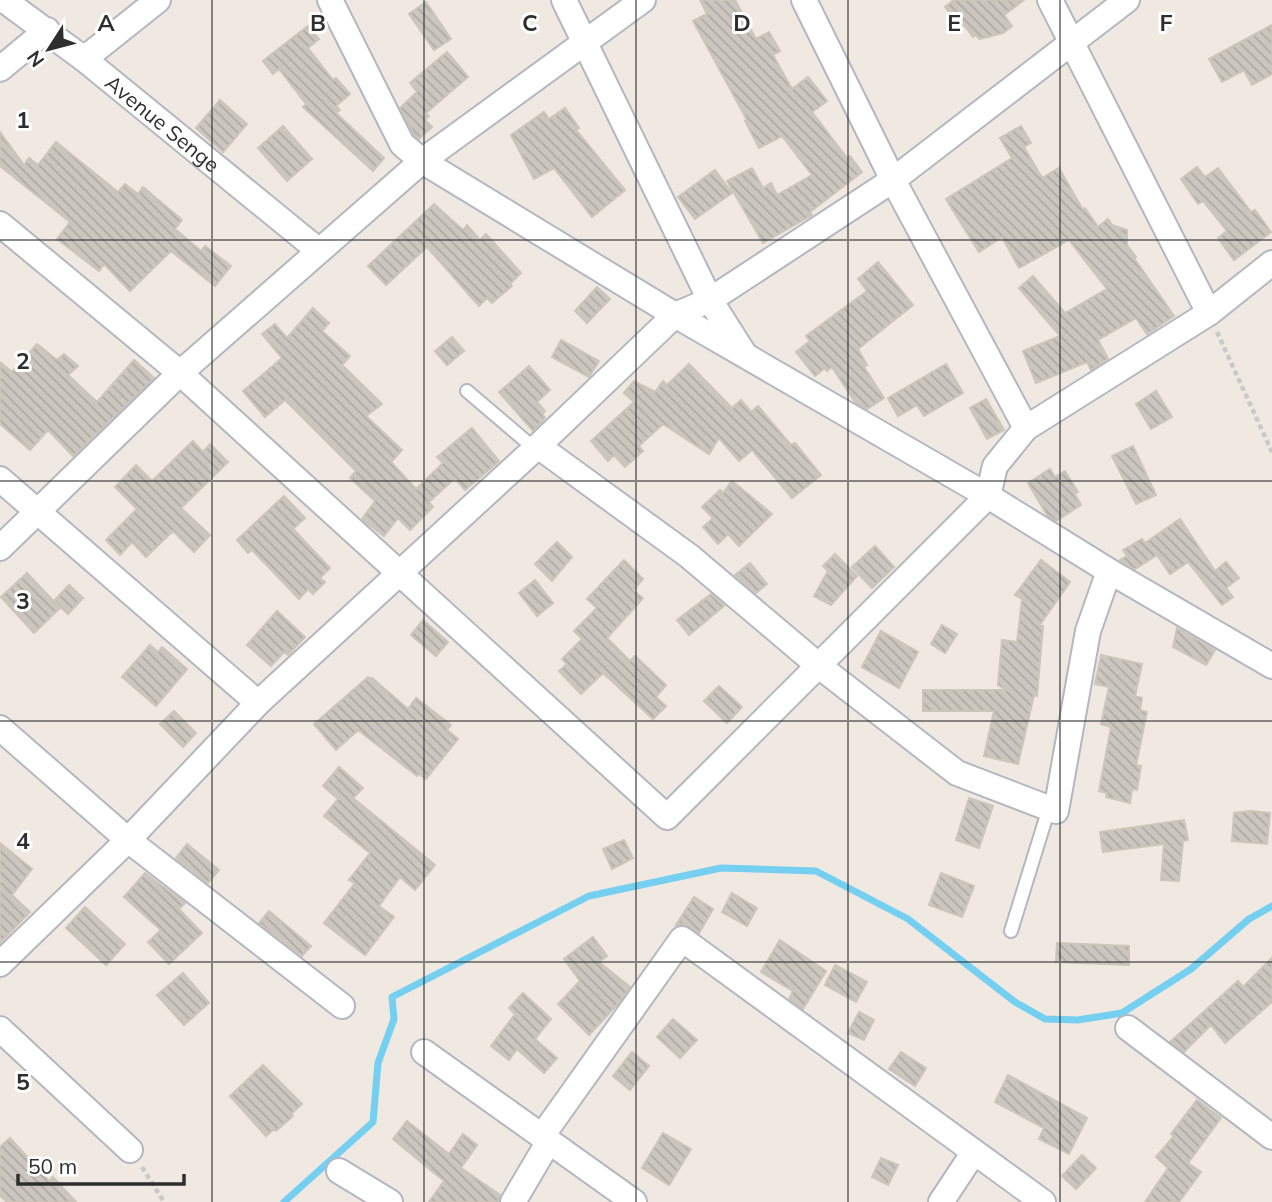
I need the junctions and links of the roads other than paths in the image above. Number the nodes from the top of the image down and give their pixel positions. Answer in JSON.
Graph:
{"nodes":[{"id":1,"x":4,"y":0,"type":"edge"},
{"id":2,"x":158,"y":0,"type":"edge"},
{"id":3,"x":330,"y":0,"type":"edge"},
{"id":4,"x":564,"y":0,"type":"edge"},
{"id":5,"x":643,"y":0,"type":"edge"},
{"id":6,"x":804,"y":0,"type":"edge"},
{"id":7,"x":1050,"y":0,"type":"edge"},
{"id":8,"x":1128,"y":0,"type":"edge"},
{"id":9,"x":47,"y":30,"type":"junction"},
{"id":10,"x":1071,"y":43,"type":"junction"},
{"id":11,"x":585,"y":44,"type":"junction"},
{"id":12,"x":84,"y":59,"type":"junction"},
{"id":13,"x":0,"y":69,"type":"edge"},
{"id":14,"x":422,"y":162,"type":"junction"},
{"id":15,"x":893,"y":180,"type":"junction"},
{"id":16,"x":0,"y":224,"type":"edge"},
{"id":17,"x":318,"y":250,"type":"junction"},
{"id":18,"x":1272,"y":264,"type":"edge"},
{"id":19,"x":710,"y":300,"type":"junction"},
{"id":20,"x":1209,"y":313,"type":"junction"},
{"id":21,"x":675,"y":316,"type":"junction"},
{"id":22,"x":746,"y":356,"type":"junction"},
{"id":23,"x":180,"y":373,"type":"junction"},
{"id":24,"x":467,"y":391,"type":"dead end"},
{"id":25,"x":1026,"y":428,"type":"junction"},
{"id":26,"x":536,"y":447,"type":"junction"},
{"id":27,"x":0,"y":479,"type":"edge"},
{"id":28,"x":988,"y":495,"type":"junction"},
{"id":29,"x":38,"y":511,"type":"junction"},
{"id":30,"x":0,"y":548,"type":"edge"},
{"id":31,"x":1109,"y":571,"type":"junction"},
{"id":32,"x":400,"y":574,"type":"junction"},
{"id":33,"x":819,"y":666,"type":"junction"},
{"id":34,"x":1272,"y":666,"type":"edge"},
{"id":35,"x":258,"y":703,"type":"junction"},
{"id":36,"x":0,"y":728,"type":"edge"},
{"id":37,"x":1049,"y":808,"type":"junction"},
{"id":38,"x":128,"y":840,"type":"junction"},
{"id":39,"x":1011,"y":931,"type":"dead end"},
{"id":40,"x":0,"y":964,"type":"edge"},
{"id":41,"x":342,"y":1006,"type":"dead end"},
{"id":42,"x":1128,"y":1028,"type":"dead end"},
{"id":43,"x":0,"y":1029,"type":"edge"},
{"id":44,"x":424,"y":1052,"type":"dead end"},
{"id":45,"x":546,"y":1138,"type":"junction"},
{"id":46,"x":1272,"y":1138,"type":"edge"},
{"id":47,"x":131,"y":1150,"type":"road end"},
{"id":48,"x":974,"y":1152,"type":"junction"},
{"id":49,"x":339,"y":1171,"type":"dead end"},
{"id":50,"x":390,"y":1202,"type":"edge"},
{"id":51,"x":513,"y":1202,"type":"edge"},
{"id":52,"x":634,"y":1202,"type":"edge"},
{"id":53,"x":941,"y":1202,"type":"edge"},
{"id":54,"x":1043,"y":1202,"type":"edge"}],
"edges":[{"from":1,"to":9,"type":"street","name":"Avenue Senge"},
{"from":2,"to":12,"type":"street"},
{"from":3,"to":14,"type":"street"},
{"from":4,"to":11,"type":"street"},
{"from":5,"to":11,"type":"street"},
{"from":6,"to":15,"type":"street"},
{"from":7,"to":10,"type":"street"},
{"from":8,"to":10,"type":"street"},
{"from":9,"to":12,"type":"street","name":"Avenue Senge"},
{"from":9,"to":13,"type":"street"},
{"from":10,"to":15,"type":"street"},
{"from":10,"to":20,"type":"street"},
{"from":11,"to":14,"type":"street"},
{"from":11,"to":19,"type":"street"},
{"from":12,"to":17,"type":"street","name":"Avenue Senge"},
{"from":14,"to":17,"type":"street"},
{"from":14,"to":21,"type":"street"},
{"from":15,"to":19,"type":"street"},
{"from":15,"to":25,"type":"street"},
{"from":16,"to":23,"type":"street"},
{"from":17,"to":23,"type":"street"},
{"from":18,"to":20,"type":"street"},
{"from":19,"to":21,"type":"street"},
{"from":19,"to":22,"type":"street"},
{"from":20,"to":25,"type":"street"},
{"from":21,"to":22,"type":"street"},
{"from":21,"to":26,"type":"street"},
{"from":22,"to":28,"type":"street"},
{"from":23,"to":29,"type":"street"},
{"from":23,"to":32,"type":"street"},
{"from":24,"to":26,"type":"lane"},
{"from":25,"to":28,"type":"street"},
{"from":26,"to":32,"type":"street"},
{"from":26,"to":33,"type":"street"},
{"from":27,"to":29,"type":"street"},
{"from":28,"to":31,"type":"street"},
{"from":28,"to":33,"type":"street"},
{"from":29,"to":30,"type":"street"},
{"from":29,"to":35,"type":"street"},
{"from":31,"to":34,"type":"street"},
{"from":31,"to":37,"type":"street"},
{"from":32,"to":33,"type":"street"},
{"from":32,"to":35,"type":"street"},
{"from":33,"to":37,"type":"street"},
{"from":35,"to":38,"type":"street"},
{"from":36,"to":38,"type":"street"},
{"from":37,"to":39,"type":"lane"},
{"from":38,"to":40,"type":"street"},
{"from":38,"to":41,"type":"street"},
{"from":42,"to":46,"type":"street"},
{"from":43,"to":47,"type":"street"},
{"from":44,"to":45,"type":"street"},
{"from":45,"to":48,"type":"street"},
{"from":45,"to":51,"type":"street"},
{"from":45,"to":52,"type":"street"},
{"from":48,"to":53,"type":"street"},
{"from":48,"to":54,"type":"street"},
{"from":49,"to":50,"type":"street"}]}
